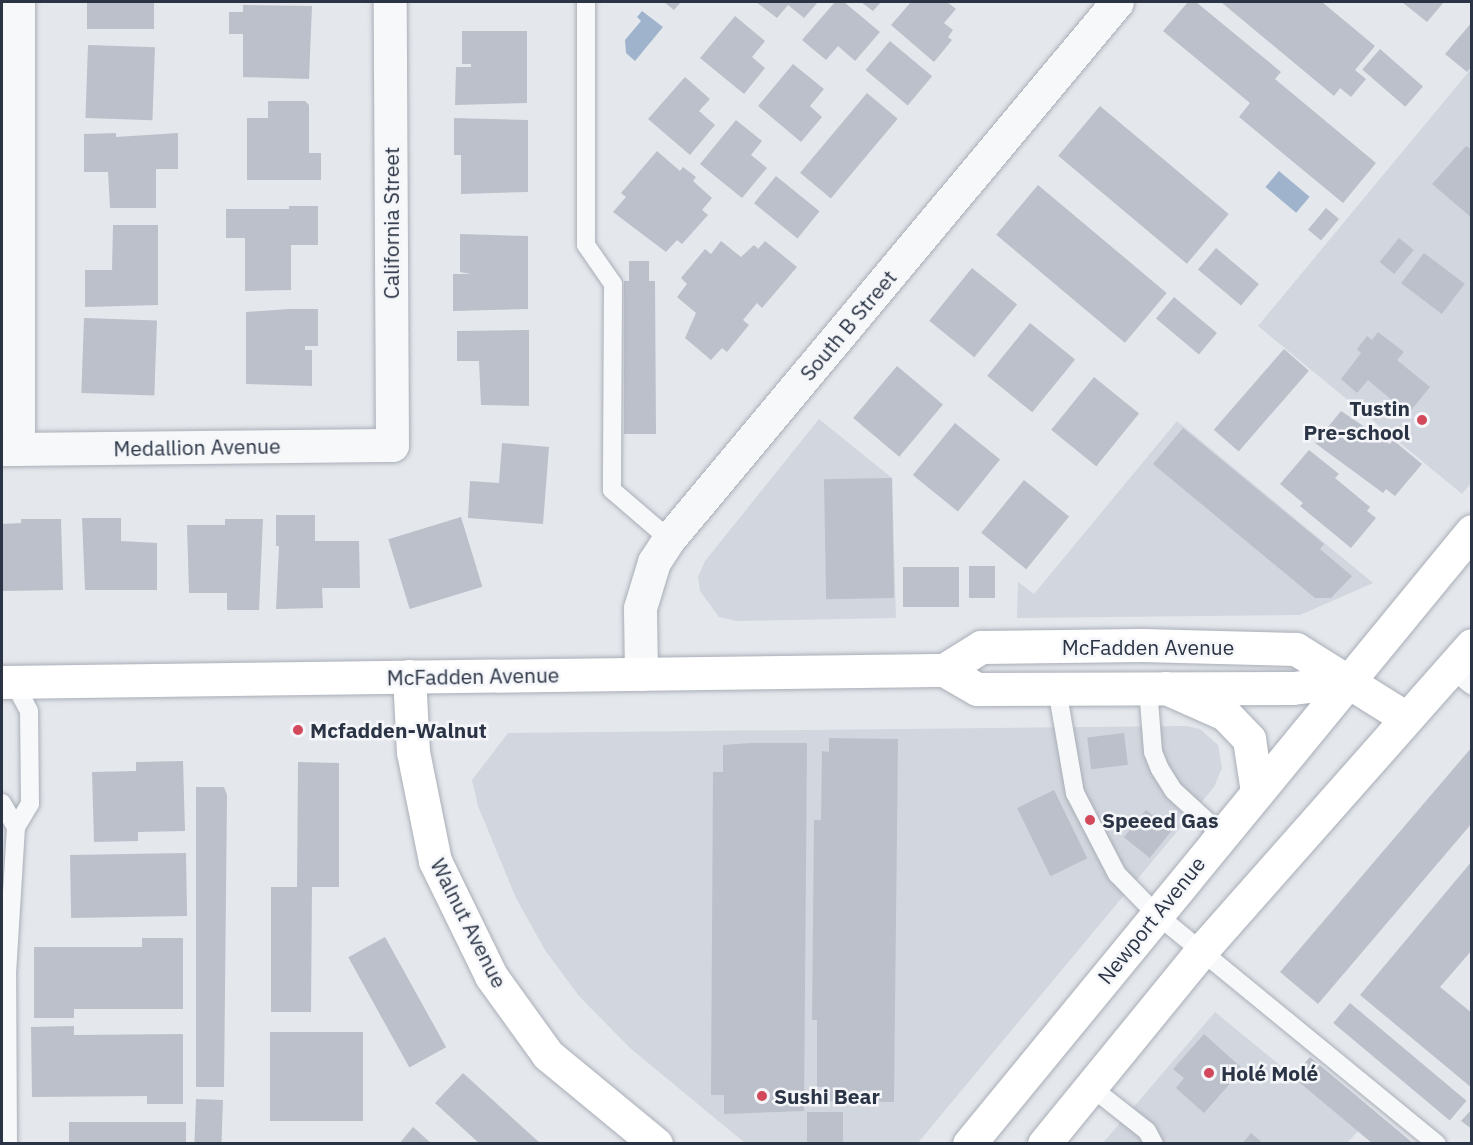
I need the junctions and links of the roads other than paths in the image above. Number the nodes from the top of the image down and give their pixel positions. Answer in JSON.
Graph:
{"nodes":[{"id":1,"x":18,"y":2,"type":"edge"},
{"id":2,"x":390,"y":2,"type":"edge"},
{"id":3,"x":586,"y":2,"type":"edge"},
{"id":4,"x":1117,"y":2,"type":"edge"},
{"id":5,"x":392,"y":445,"type":"joint"},
{"id":6,"x":10,"y":449,"type":"edge"},
{"id":7,"x":1472,"y":531,"type":"edge"},
{"id":8,"x":669,"y":539,"type":"junction"},
{"id":9,"x":1464,"y":666,"type":"edge"},
{"id":10,"x":944,"y":670,"type":"junction"},
{"id":11,"x":641,"y":674,"type":"junction"},
{"id":12,"x":409,"y":676,"type":"junction"},
{"id":13,"x":1349,"y":681,"type":"junction"},
{"id":14,"x":5,"y":688,"type":"edge"},
{"id":15,"x":1157,"y":688,"type":"junction"},
{"id":16,"x":1057,"y":689,"type":"junction"},
{"id":17,"x":1406,"y":718,"type":"junction"},
{"id":18,"x":1257,"y":792,"type":"junction"},
{"id":19,"x":2,"y":803,"type":"edge"},
{"id":20,"x":16,"y":827,"type":"junction"},
{"id":21,"x":1222,"y":835,"type":"junction"},
{"id":22,"x":1156,"y":914,"type":"junction"},
{"id":23,"x":1202,"y":950,"type":"junction"},
{"id":24,"x":1090,"y":1087,"type":"junction"},
{"id":25,"x":9,"y":1143,"type":"edge"},
{"id":26,"x":656,"y":1143,"type":"edge"},
{"id":27,"x":969,"y":1143,"type":"edge"},
{"id":28,"x":1044,"y":1143,"type":"edge"},
{"id":29,"x":1154,"y":1143,"type":"edge"},
{"id":30,"x":1437,"y":1143,"type":"edge"}],
"edges":[{"from":1,"to":6,"type":"street"},
{"from":2,"to":5,"type":"street","name":"California Street"},
{"from":3,"to":8,"type":"lane"},
{"from":4,"to":8,"type":"street","name":"South B Street"},
{"from":5,"to":6,"type":"street","name":"Medallion Avenue"},
{"from":7,"to":13,"type":"main road","name":"Newport Avenue"},
{"from":8,"to":11,"type":"street","name":"South B Street"},
{"from":9,"to":17,"type":"main road"},
{"from":10,"to":11,"type":"main road","name":"McFadden Avenue"},
{"from":10,"to":13,"type":"main road","name":"McFadden Avenue"},
{"from":10,"to":16,"type":"main road","name":"McFadden Avenue"},
{"from":11,"to":12,"type":"main road","name":"McFadden Avenue"},
{"from":12,"to":14,"type":"main road","name":"McFadden Avenue"},
{"from":12,"to":26,"type":"main road","name":"Walnut Avenue"},
{"from":13,"to":15,"type":"main road","name":"McFadden Avenue"},
{"from":13,"to":17,"type":"main road","name":"McFadden Avenue"},
{"from":13,"to":18,"type":"main road","name":"Newport Avenue"},
{"from":14,"to":20,"type":"lane"},
{"from":15,"to":16,"type":"main road","name":"McFadden Avenue"},
{"from":15,"to":18,"type":"main road"},
{"from":15,"to":21,"type":"lane"},
{"from":16,"to":22,"type":"lane"},
{"from":17,"to":23,"type":"main road"},
{"from":18,"to":21,"type":"main road","name":"Newport Avenue"},
{"from":19,"to":20,"type":"lane"},
{"from":20,"to":25,"type":"lane"},
{"from":21,"to":22,"type":"main road","name":"Newport Avenue"},
{"from":22,"to":23,"type":"lane"},
{"from":22,"to":27,"type":"main road","name":"Newport Avenue"},
{"from":23,"to":24,"type":"main road"},
{"from":23,"to":30,"type":"lane"},
{"from":24,"to":28,"type":"main road"},
{"from":24,"to":29,"type":"lane"}]}
